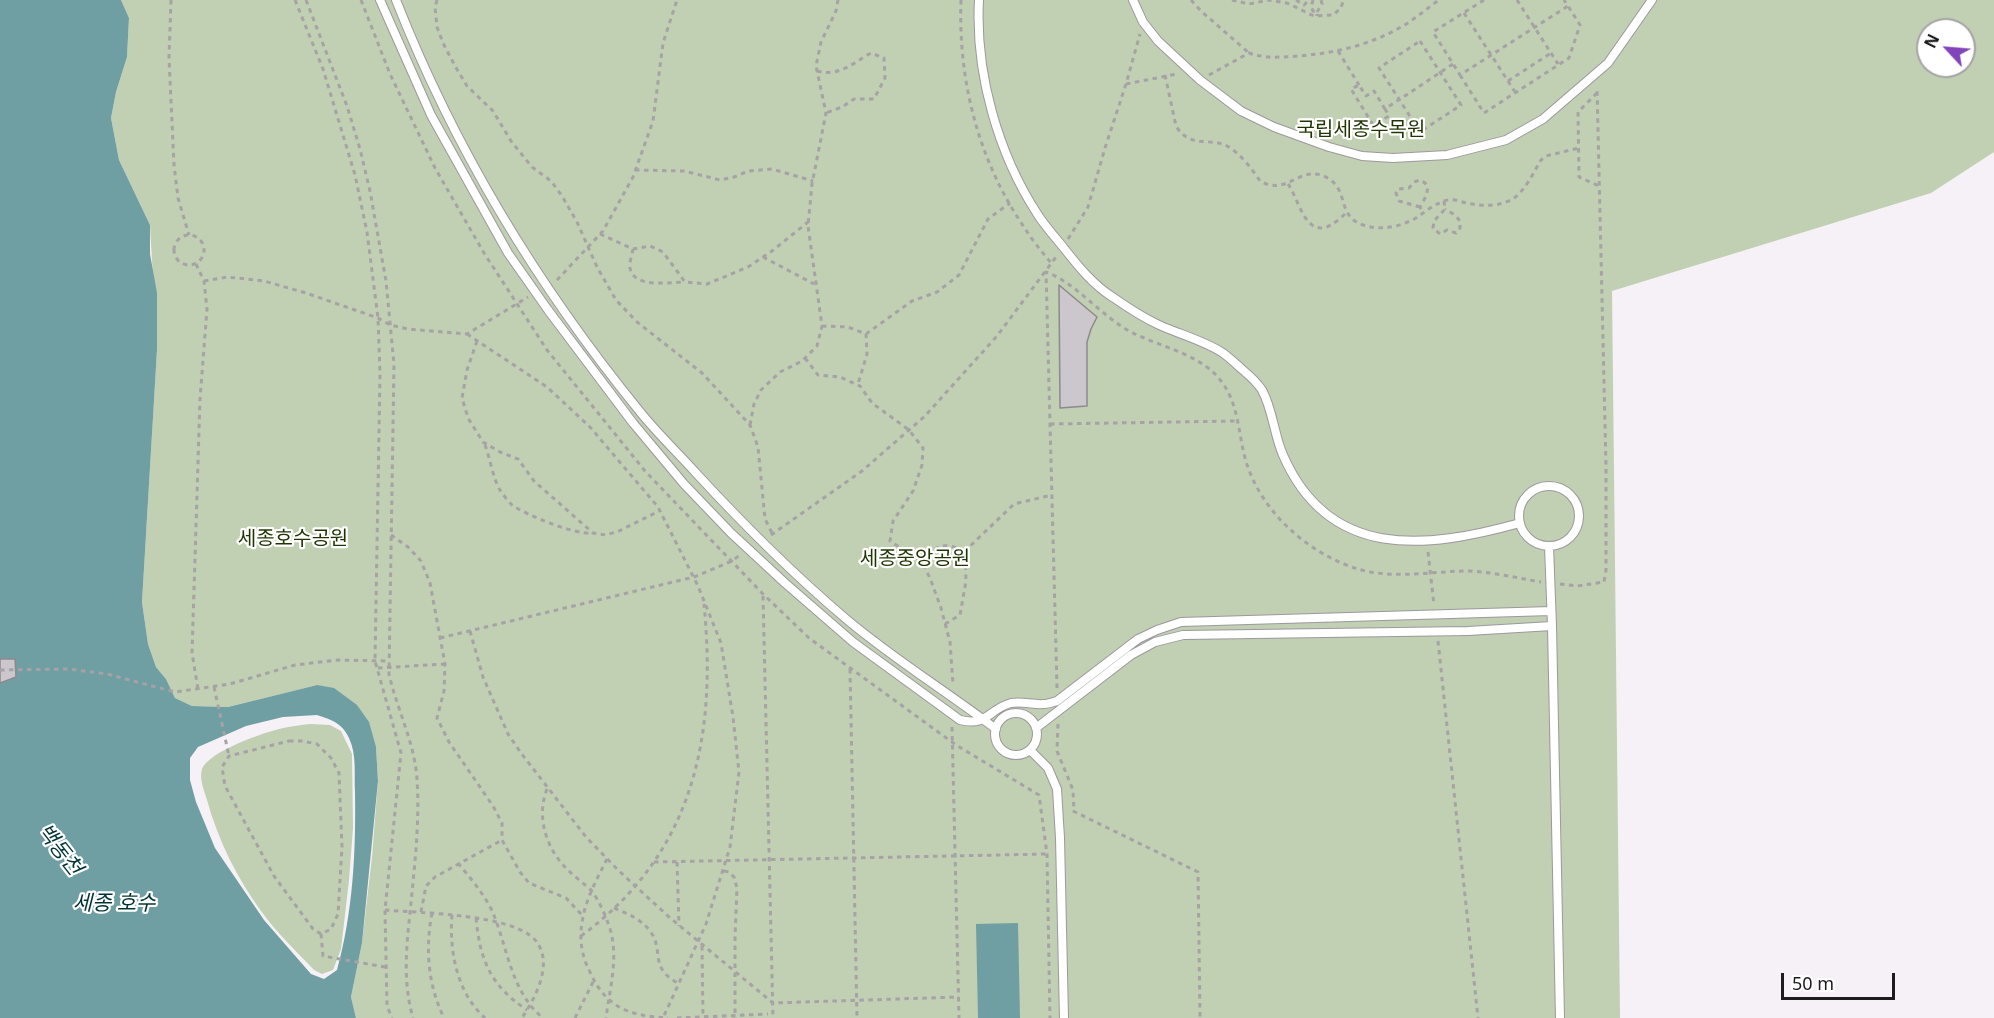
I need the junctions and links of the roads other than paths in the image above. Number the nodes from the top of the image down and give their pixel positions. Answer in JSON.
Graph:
{"nodes":[{"id":1,"x":380,"y":0,"type":"edge"},
{"id":2,"x":396,"y":0,"type":"edge"},
{"id":3,"x":979,"y":0,"type":"edge"},
{"id":4,"x":1133,"y":0,"type":"edge"},
{"id":5,"x":1652,"y":0,"type":"edge"},
{"id":6,"x":1520,"y":523,"type":"junction"},
{"id":7,"x":1549,"y":546,"type":"junction"},
{"id":8,"x":1551,"y":611,"type":"junction"},
{"id":9,"x":1552,"y":626,"type":"junction"},
{"id":10,"x":984,"y":720,"type":"junction"},
{"id":11,"x":1036,"y":728,"type":"junction"},
{"id":12,"x":996,"y":729,"type":"junction"},
{"id":13,"x":1030,"y":750,"type":"junction"},
{"id":14,"x":1064,"y":1018,"type":"edge"},
{"id":15,"x":1560,"y":1018,"type":"edge"}],
"edges":[{"from":1,"to":10,"type":"lane"},
{"from":2,"to":10,"type":"lane"},
{"from":3,"to":6,"type":"lane"},
{"from":4,"to":5,"type":"lane"},
{"from":6,"to":7,"type":"lane"},
{"from":6,"to":7,"type":"lane"},
{"from":7,"to":8,"type":"lane"},
{"from":8,"to":9,"type":"lane"},
{"from":8,"to":10,"type":"lane"},
{"from":9,"to":11,"type":"lane"},
{"from":9,"to":15,"type":"lane"},
{"from":10,"to":12,"type":"lane"},
{"from":11,"to":12,"type":"lane"},
{"from":11,"to":13,"type":"lane"},
{"from":12,"to":13,"type":"lane"},
{"from":13,"to":14,"type":"lane"}]}
